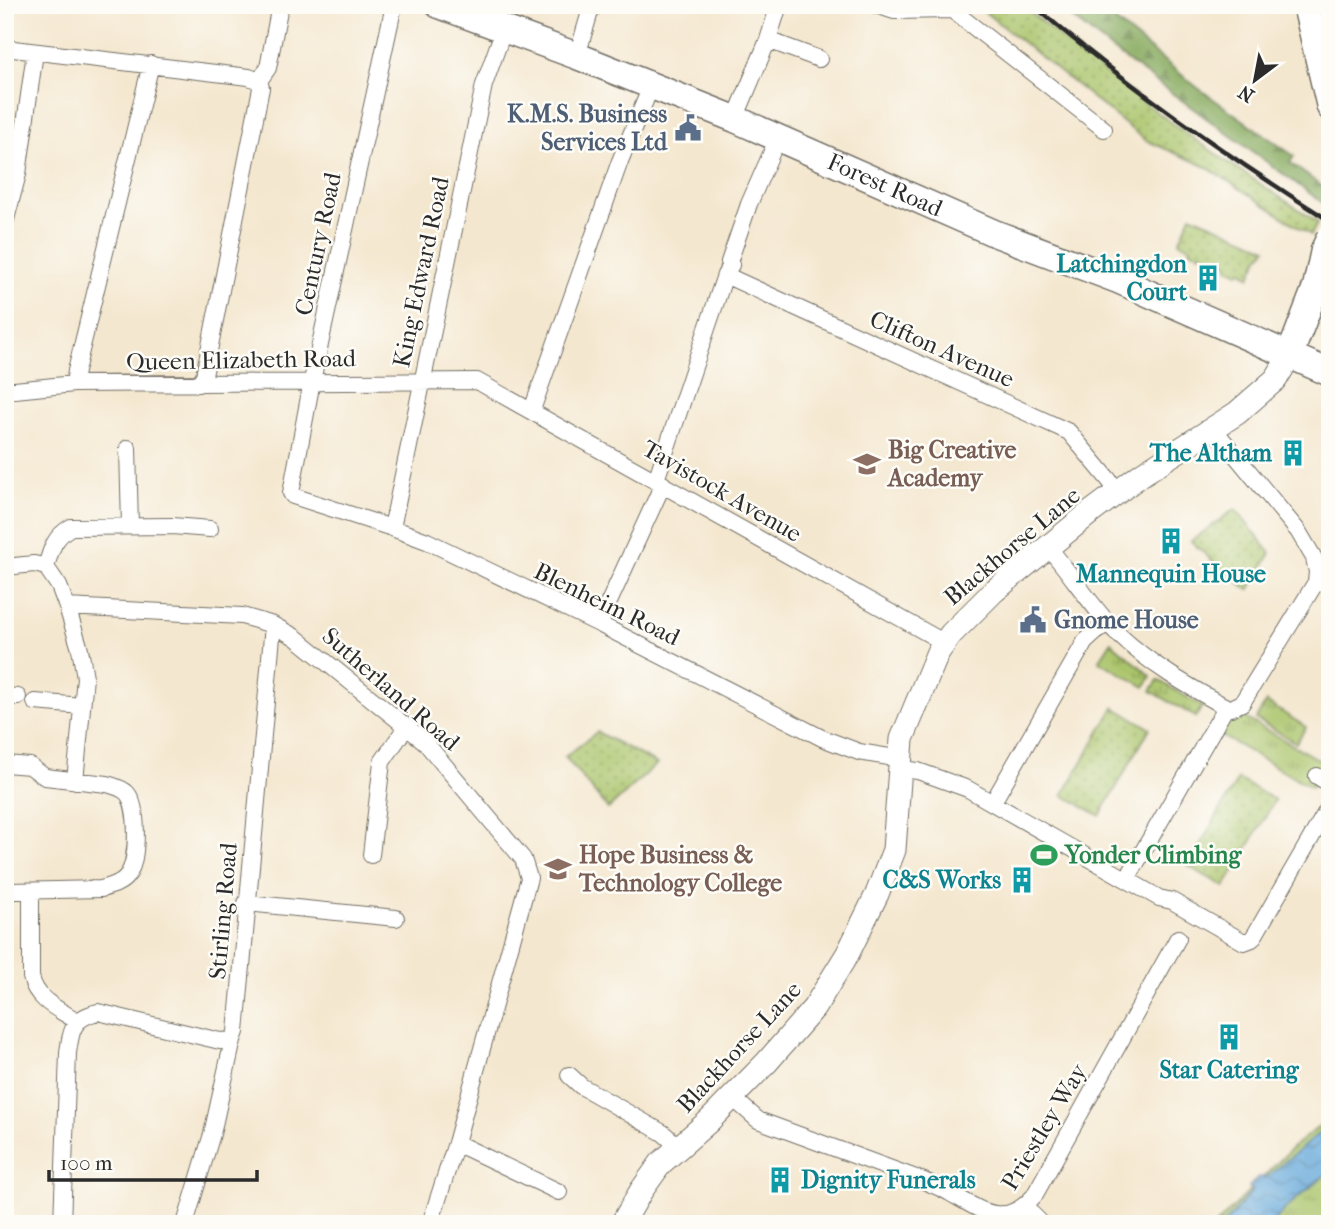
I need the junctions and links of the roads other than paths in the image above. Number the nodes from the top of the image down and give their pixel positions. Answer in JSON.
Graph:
{"nodes":[{"id":1,"x":280,"y":5,"type":"edge"},
{"id":2,"x":394,"y":5,"type":"edge"},
{"id":3,"x":439,"y":5,"type":"edge"},
{"id":4,"x":592,"y":5,"type":"edge"},
{"id":5,"x":779,"y":5,"type":"edge"},
{"id":6,"x":876,"y":5,"type":"edge"},
{"id":7,"x":1306,"y":5,"type":"edge"},
{"id":8,"x":468,"y":10,"type":"edge"},
{"id":9,"x":504,"y":29,"type":"junction"},
{"id":10,"x":768,"y":40,"type":"junction"},
{"id":11,"x":5,"y":48,"type":"edge"},
{"id":12,"x":35,"y":52,"type":"junction"},
{"id":13,"x":577,"y":56,"type":"junction"},
{"id":14,"x":820,"y":59,"type":"dead end"},
{"id":15,"x":151,"y":64,"type":"junction"},
{"id":16,"x":259,"y":81,"type":"junction"},
{"id":17,"x":652,"y":84,"type":"junction"},
{"id":18,"x":1330,"y":107,"type":"edge"},
{"id":19,"x":735,"y":119,"type":"junction"},
{"id":20,"x":1104,"y":130,"type":"dead end"},
{"id":21,"x":779,"y":138,"type":"junction"},
{"id":22,"x":5,"y":223,"type":"edge"},
{"id":23,"x":1327,"y":243,"type":"edge"},
{"id":24,"x":725,"y":275,"type":"junction"},
{"id":25,"x":1289,"y":357,"type":"junction"},
{"id":26,"x":1330,"y":373,"type":"edge"},
{"id":27,"x":312,"y":381,"type":"junction"},
{"id":28,"x":422,"y":381,"type":"junction"},
{"id":29,"x":477,"y":381,"type":"joint"},
{"id":30,"x":75,"y":384,"type":"junction"},
{"id":31,"x":198,"y":384,"type":"junction"},
{"id":32,"x":5,"y":391,"type":"edge"},
{"id":33,"x":532,"y":410,"type":"junction"},
{"id":34,"x":1213,"y":428,"type":"junction"},
{"id":35,"x":128,"y":448,"type":"dead end"},
{"id":36,"x":660,"y":482,"type":"junction"},
{"id":37,"x":1119,"y":492,"type":"junction"},
{"id":38,"x":291,"y":493,"type":"joint"},
{"id":39,"x":130,"y":526,"type":"junction"},
{"id":40,"x":392,"y":527,"type":"junction"},
{"id":41,"x":210,"y":529,"type":"dead end"},
{"id":42,"x":1048,"y":547,"type":"junction"},
{"id":43,"x":5,"y":567,"type":"edge"},
{"id":44,"x":46,"y":567,"type":"junction"},
{"id":45,"x":67,"y":607,"type":"junction"},
{"id":46,"x":1108,"y":621,"type":"junction"},
{"id":47,"x":599,"y":624,"type":"junction"},
{"id":48,"x":273,"y":625,"type":"junction"},
{"id":49,"x":945,"y":643,"type":"junction"},
{"id":50,"x":34,"y":702,"type":"dead end"},
{"id":51,"x":82,"y":706,"type":"junction"},
{"id":52,"x":1226,"y":707,"type":"junction"},
{"id":53,"x":406,"y":727,"type":"junction"},
{"id":54,"x":5,"y":764,"type":"edge"},
{"id":55,"x":901,"y":764,"type":"junction"},
{"id":56,"x":75,"y":781,"type":"junction"},
{"id":57,"x":993,"y":803,"type":"junction"},
{"id":58,"x":1330,"y":805,"type":"edge"},
{"id":59,"x":372,"y":855,"type":"dead end"},
{"id":60,"x":1127,"y":879,"type":"junction"},
{"id":61,"x":10,"y":891,"type":"dead end"},
{"id":62,"x":31,"y":891,"type":"junction"},
{"id":63,"x":246,"y":903,"type":"junction"},
{"id":64,"x":396,"y":918,"type":"dead end"},
{"id":65,"x":1178,"y":939,"type":"dead end"},
{"id":66,"x":77,"y":1021,"type":"junction"},
{"id":67,"x":233,"y":1040,"type":"junction"},
{"id":68,"x":569,"y":1075,"type":"dead end"},
{"id":69,"x":733,"y":1098,"type":"junction"},
{"id":70,"x":456,"y":1143,"type":"junction"},
{"id":71,"x":679,"y":1147,"type":"junction"},
{"id":72,"x":559,"y":1192,"type":"dead end"},
{"id":73,"x":1025,"y":1207,"type":"junction"},
{"id":74,"x":62,"y":1224,"type":"edge"},
{"id":75,"x":185,"y":1224,"type":"edge"},
{"id":76,"x":430,"y":1224,"type":"edge"},
{"id":77,"x":622,"y":1224,"type":"edge"},
{"id":78,"x":1042,"y":1224,"type":"edge"}],
"edges":[{"from":1,"to":16,"type":"street"},
{"from":2,"to":27,"type":"street","name":"Century Road"},
{"from":3,"to":8,"type":"main road","name":"Forest Road"},
{"from":4,"to":13,"type":"street"},
{"from":5,"to":10,"type":"street"},
{"from":6,"to":20,"type":"street"},
{"from":7,"to":18,"type":"main road"},
{"from":8,"to":9,"type":"main road","name":"Forest Road"},
{"from":9,"to":13,"type":"main road","name":"Forest Road"},
{"from":9,"to":28,"type":"street","name":"King Edward Road"},
{"from":10,"to":14,"type":"street"},
{"from":10,"to":19,"type":"street"},
{"from":11,"to":12,"type":"street"},
{"from":12,"to":15,"type":"street"},
{"from":12,"to":22,"type":"street"},
{"from":13,"to":17,"type":"main road","name":"Forest Road"},
{"from":15,"to":16,"type":"street"},
{"from":15,"to":30,"type":"street"},
{"from":16,"to":31,"type":"street"},
{"from":17,"to":19,"type":"main road","name":"Forest Road"},
{"from":17,"to":33,"type":"street"},
{"from":19,"to":21,"type":"main road","name":"Forest Road"},
{"from":21,"to":24,"type":"street"},
{"from":21,"to":25,"type":"main road","name":"Forest Road"},
{"from":23,"to":25,"type":"main road"},
{"from":24,"to":36,"type":"street"},
{"from":24,"to":37,"type":"street","name":"Clifton Avenue"},
{"from":25,"to":26,"type":"main road","name":"Forest Road"},
{"from":25,"to":34,"type":"main road","name":"Blackhorse Lane"},
{"from":27,"to":28,"type":"street","name":"Queen Elizabeth Road"},
{"from":27,"to":31,"type":"street","name":"Queen Elizabeth Road"},
{"from":27,"to":38,"type":"street","name":"Century Road"},
{"from":28,"to":29,"type":"street","name":"Queen Elizabeth Road"},
{"from":28,"to":40,"type":"street","name":"King Edward Road"},
{"from":29,"to":33,"type":"street","name":"Tavistock Avenue"},
{"from":30,"to":31,"type":"street","name":"Queen Elizabeth Road"},
{"from":30,"to":32,"type":"street","name":"Queen Elizabeth Road"},
{"from":33,"to":36,"type":"street","name":"Tavistock Avenue"},
{"from":34,"to":37,"type":"main road","name":"Blackhorse Lane"},
{"from":34,"to":52,"type":"street"},
{"from":35,"to":39,"type":"street"},
{"from":36,"to":47,"type":"street"},
{"from":36,"to":49,"type":"street","name":"Tavistock Avenue"},
{"from":37,"to":42,"type":"main road","name":"Blackhorse Lane"},
{"from":38,"to":40,"type":"street","name":"Blenheim Road"},
{"from":39,"to":41,"type":"street"},
{"from":39,"to":44,"type":"street"},
{"from":40,"to":47,"type":"street","name":"Blenheim Road"},
{"from":42,"to":46,"type":"street"},
{"from":42,"to":49,"type":"main road","name":"Blackhorse Lane"},
{"from":43,"to":44,"type":"street"},
{"from":44,"to":45,"type":"street"},
{"from":45,"to":48,"type":"street","name":"Sutherland Road"},
{"from":45,"to":51,"type":"street"},
{"from":46,"to":52,"type":"street"},
{"from":46,"to":57,"type":"street"},
{"from":47,"to":55,"type":"street","name":"Blenheim Road"},
{"from":48,"to":53,"type":"street","name":"Sutherland Road"},
{"from":48,"to":63,"type":"street","name":"Stirling Road"},
{"from":49,"to":55,"type":"main road","name":"Blackhorse Lane"},
{"from":50,"to":51,"type":"street"},
{"from":51,"to":56,"type":"street"},
{"from":52,"to":60,"type":"street"},
{"from":53,"to":59,"type":"street"},
{"from":53,"to":70,"type":"street","name":"Sutherland Road"},
{"from":54,"to":56,"type":"street"},
{"from":55,"to":57,"type":"street","name":"Blenheim Road"},
{"from":55,"to":69,"type":"main road","name":"Blackhorse Lane"},
{"from":56,"to":62,"type":"street"},
{"from":57,"to":60,"type":"street","name":"Blenheim Road"},
{"from":58,"to":60,"type":"street","name":"Blenheim Road"},
{"from":61,"to":62,"type":"street"},
{"from":62,"to":66,"type":"street"},
{"from":63,"to":64,"type":"street"},
{"from":63,"to":67,"type":"street","name":"Stirling Road"},
{"from":65,"to":73,"type":"street","name":"Priestley Way"},
{"from":66,"to":67,"type":"street"},
{"from":66,"to":74,"type":"street"},
{"from":67,"to":75,"type":"street","name":"Stirling Road"},
{"from":68,"to":71,"type":"street"},
{"from":69,"to":71,"type":"main road","name":"Blackhorse Lane"},
{"from":69,"to":73,"type":"street","name":"Priestley Way"},
{"from":70,"to":72,"type":"street"},
{"from":70,"to":76,"type":"street","name":"Sutherland Road"},
{"from":71,"to":77,"type":"main road","name":"Blackhorse Lane"},
{"from":73,"to":78,"type":"street"}]}
